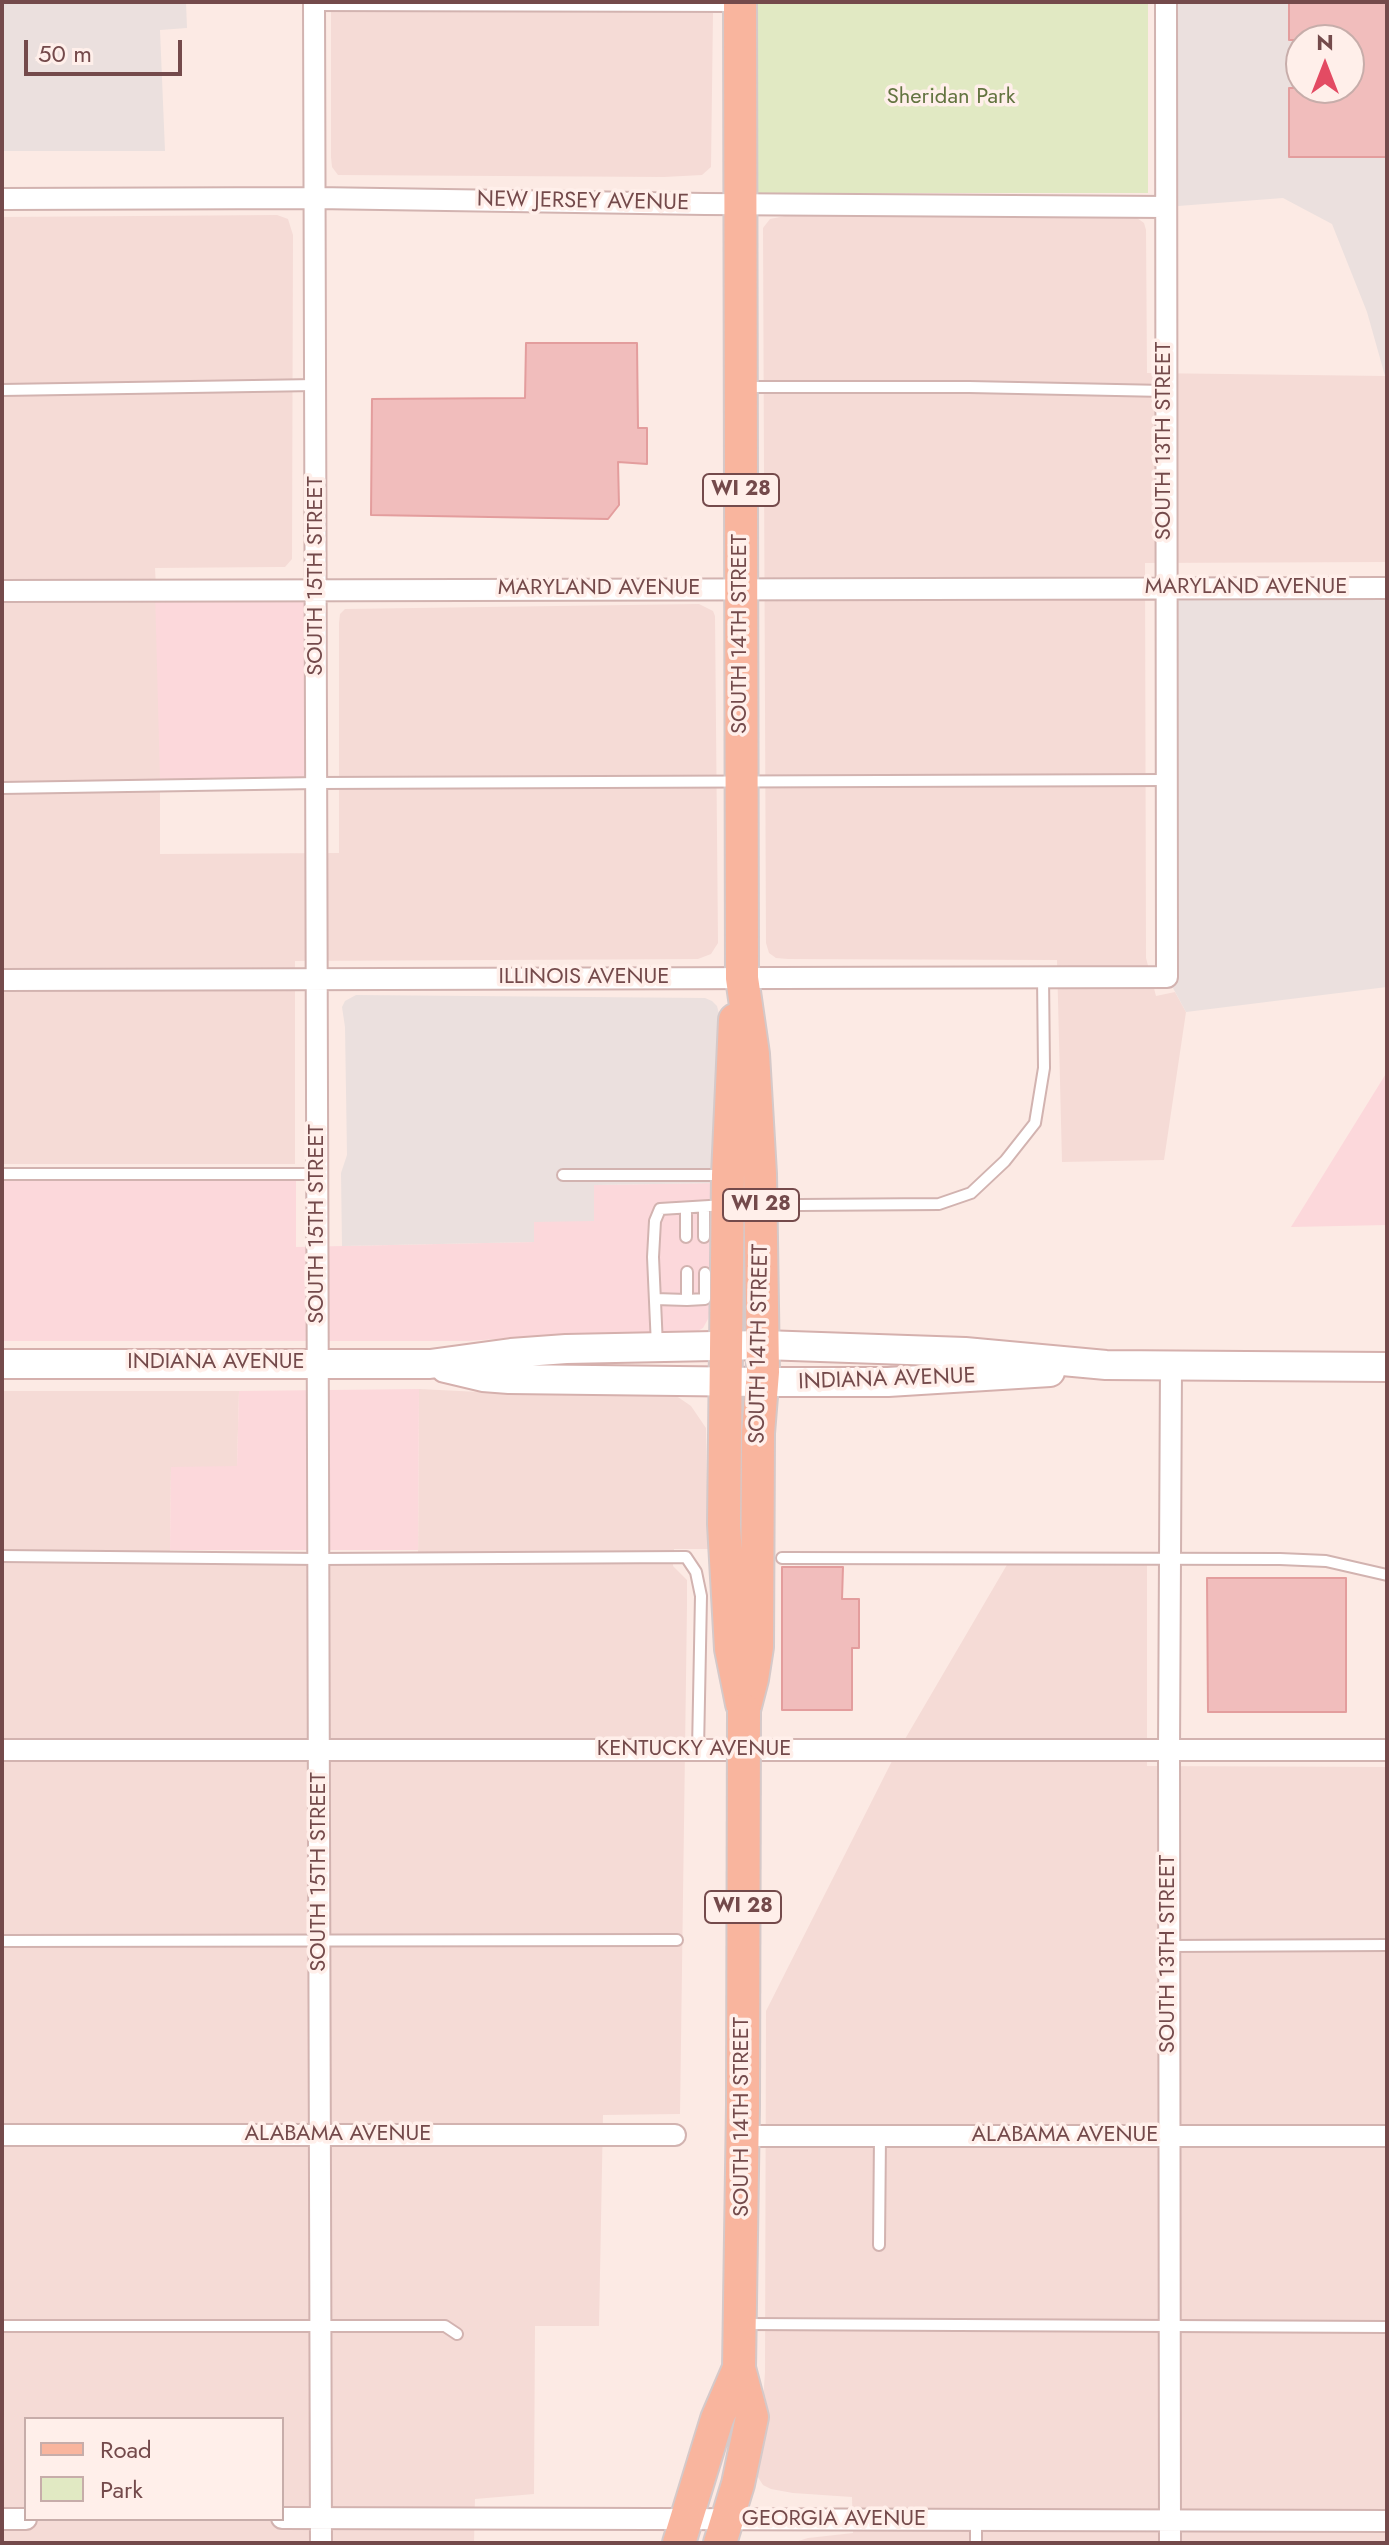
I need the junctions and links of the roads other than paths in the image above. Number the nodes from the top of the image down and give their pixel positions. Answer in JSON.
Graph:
{"nodes":[{"id":1,"x":1166,"y":2,"type":"edge"},
{"id":2,"x":314,"y":4,"type":"edge"},
{"id":3,"x":740,"y":4,"type":"edge"},
{"id":4,"x":316,"y":198,"type":"junction"},
{"id":5,"x":2,"y":199,"type":"edge"},
{"id":6,"x":740,"y":205,"type":"junction"},
{"id":7,"x":1165,"y":207,"type":"junction"},
{"id":8,"x":316,"y":385,"type":"junction"},
{"id":9,"x":741,"y":387,"type":"junction"},
{"id":10,"x":2,"y":390,"type":"edge"},
{"id":11,"x":1165,"y":391,"type":"junction"},
{"id":12,"x":1387,"y":588,"type":"edge"},
{"id":13,"x":741,"y":589,"type":"junction"},
{"id":14,"x":1166,"y":589,"type":"junction"},
{"id":15,"x":317,"y":590,"type":"junction"},
{"id":16,"x":2,"y":591,"type":"edge"},
{"id":17,"x":1166,"y":780,"type":"junction"},
{"id":18,"x":317,"y":783,"type":"junction"},
{"id":19,"x":742,"y":783,"type":"junction"},
{"id":20,"x":2,"y":788,"type":"edge"},
{"id":21,"x":1043,"y":977,"type":"junction"},
{"id":22,"x":1167,"y":977,"type":"joint"},
{"id":23,"x":742,"y":978,"type":"junction"},
{"id":24,"x":318,"y":979,"type":"junction"},
{"id":25,"x":2,"y":980,"type":"edge"},
{"id":26,"x":2,"y":1174,"type":"edge"},
{"id":27,"x":318,"y":1174,"type":"junction"},
{"id":28,"x":563,"y":1175,"type":"dead end"},
{"id":29,"x":720,"y":1195,"type":"junction"},
{"id":30,"x":800,"y":1205,"type":"dead end"},
{"id":31,"x":686,"y":1208,"type":"junction"},
{"id":32,"x":686,"y":1237,"type":"dead end"},
{"id":33,"x":704,"y":1237,"type":"dead end"},
{"id":34,"x":687,"y":1272,"type":"dead end"},
{"id":35,"x":705,"y":1273,"type":"dead end"},
{"id":36,"x":655,"y":1299,"type":"junction"},
{"id":37,"x":687,"y":1300,"type":"junction"},
{"id":38,"x":726,"y":1345,"type":"junction"},
{"id":39,"x":763,"y":1345,"type":"junction"},
{"id":40,"x":657,"y":1347,"type":"junction"},
{"id":41,"x":318,"y":1363,"type":"junction"},
{"id":42,"x":2,"y":1364,"type":"edge"},
{"id":43,"x":430,"y":1364,"type":"junction"},
{"id":44,"x":1106,"y":1365,"type":"junction"},
{"id":45,"x":1171,"y":1366,"type":"junction"},
{"id":46,"x":1387,"y":1367,"type":"edge"},
{"id":47,"x":726,"y":1381,"type":"junction"},
{"id":48,"x":762,"y":1382,"type":"junction"},
{"id":49,"x":2,"y":1556,"type":"edge"},
{"id":50,"x":782,"y":1558,"type":"dead end"},
{"id":51,"x":1170,"y":1558,"type":"junction"},
{"id":52,"x":319,"y":1559,"type":"junction"},
{"id":53,"x":1387,"y":1575,"type":"edge"},
{"id":54,"x":744,"y":1710,"type":"junction"},
{"id":55,"x":2,"y":1750,"type":"edge"},
{"id":56,"x":319,"y":1750,"type":"junction"},
{"id":57,"x":698,"y":1750,"type":"junction"},
{"id":58,"x":1169,"y":1750,"type":"junction"},
{"id":59,"x":1387,"y":1750,"type":"edge"},
{"id":60,"x":677,"y":1940,"type":"dead end"},
{"id":61,"x":2,"y":1941,"type":"edge"},
{"id":62,"x":320,"y":1942,"type":"junction"},
{"id":63,"x":1387,"y":1945,"type":"edge"},
{"id":64,"x":1169,"y":1946,"type":"junction"},
{"id":65,"x":743,"y":2120,"type":"junction"},
{"id":66,"x":2,"y":2135,"type":"edge"},
{"id":67,"x":675,"y":2135,"type":"dead end"},
{"id":68,"x":320,"y":2136,"type":"junction"},
{"id":69,"x":880,"y":2136,"type":"junction"},
{"id":70,"x":1169,"y":2136,"type":"junction"},
{"id":71,"x":1387,"y":2136,"type":"edge"},
{"id":72,"x":879,"y":2245,"type":"dead end"},
{"id":73,"x":742,"y":2324,"type":"junction"},
{"id":74,"x":321,"y":2325,"type":"junction"},
{"id":75,"x":2,"y":2326,"type":"edge"},
{"id":76,"x":1169,"y":2327,"type":"junction"},
{"id":77,"x":1387,"y":2327,"type":"edge"},
{"id":78,"x":457,"y":2334,"type":"dead end"},
{"id":79,"x":739,"y":2368,"type":"junction"},
{"id":80,"x":284,"y":2518,"type":"edge"},
{"id":81,"x":321,"y":2518,"type":"junction"},
{"id":82,"x":2,"y":2519,"type":"edge"},
{"id":83,"x":24,"y":2519,"type":"edge"},
{"id":84,"x":976,"y":2520,"type":"junction"},
{"id":85,"x":1170,"y":2521,"type":"junction"},
{"id":86,"x":1387,"y":2521,"type":"edge"},
{"id":87,"x":682,"y":2531,"type":"edge"},
{"id":88,"x":724,"y":2531,"type":"edge"},
{"id":89,"x":321,"y":2543,"type":"edge"},
{"id":90,"x":976,"y":2543,"type":"edge"},
{"id":91,"x":1170,"y":2543,"type":"edge"}],
"edges":[{"from":1,"to":7,"type":"street","name":"SOUTH 13TH STREET"},
{"from":2,"to":3,"type":"lane"},
{"from":2,"to":4,"type":"street","name":"SOUTH 15TH STREET"},
{"from":3,"to":6,"type":"main road","name":"SOUTH 14TH STREET","number":"WI 28"},
{"from":4,"to":5,"type":"street","name":"NEW JERSEY AVENUE"},
{"from":4,"to":6,"type":"street","name":"NEW JERSEY AVENUE"},
{"from":4,"to":8,"type":"street","name":"SOUTH 15TH STREET"},
{"from":6,"to":7,"type":"street","name":"NEW JERSEY AVENUE"},
{"from":6,"to":9,"type":"main road","name":"SOUTH 14TH STREET","number":"WI 28"},
{"from":7,"to":11,"type":"street","name":"SOUTH 13TH STREET"},
{"from":8,"to":10,"type":"lane"},
{"from":8,"to":15,"type":"street","name":"SOUTH 15TH STREET"},
{"from":9,"to":11,"type":"lane"},
{"from":9,"to":13,"type":"main road","name":"SOUTH 14TH STREET","number":"WI 28"},
{"from":11,"to":14,"type":"street","name":"SOUTH 13TH STREET"},
{"from":12,"to":14,"type":"street","name":"MARYLAND AVENUE"},
{"from":13,"to":14,"type":"street","name":"MARYLAND AVENUE"},
{"from":13,"to":15,"type":"street","name":"MARYLAND AVENUE"},
{"from":13,"to":19,"type":"main road","name":"SOUTH 14TH STREET","number":"WI 28"},
{"from":14,"to":17,"type":"street","name":"SOUTH 13TH STREET"},
{"from":15,"to":16,"type":"street","name":"MARYLAND AVENUE"},
{"from":15,"to":18,"type":"street","name":"SOUTH 15TH STREET"},
{"from":17,"to":19,"type":"lane"},
{"from":17,"to":22,"type":"street","name":"SOUTH 13TH STREET"},
{"from":18,"to":19,"type":"lane"},
{"from":18,"to":20,"type":"lane"},
{"from":18,"to":24,"type":"street","name":"SOUTH 15TH STREET"},
{"from":19,"to":23,"type":"main road","name":"SOUTH 14TH STREET","number":"WI 28"},
{"from":21,"to":22,"type":"street","name":"ILLINOIS AVENUE"},
{"from":21,"to":23,"type":"street","name":"ILLINOIS AVENUE"},
{"from":21,"to":30,"type":"lane"},
{"from":23,"to":24,"type":"street","name":"ILLINOIS AVENUE"},
{"from":23,"to":29,"type":"main road","name":"SOUTH 14TH STREET","number":"WI 28"},
{"from":23,"to":39,"type":"main road","name":"SOUTH 14TH STREET","number":"WI 28"},
{"from":24,"to":25,"type":"street","name":"ILLINOIS AVENUE"},
{"from":24,"to":27,"type":"street","name":"SOUTH 15TH STREET"},
{"from":26,"to":27,"type":"lane"},
{"from":27,"to":41,"type":"street","name":"SOUTH 15TH STREET"},
{"from":28,"to":29,"type":"lane"},
{"from":29,"to":31,"type":"lane"},
{"from":29,"to":33,"type":"lane"},
{"from":29,"to":38,"type":"main road","name":"SOUTH 14TH STREET","number":"WI 28"},
{"from":31,"to":32,"type":"lane"},
{"from":31,"to":36,"type":"lane"},
{"from":34,"to":37,"type":"lane"},
{"from":35,"to":37,"type":"lane"},
{"from":36,"to":37,"type":"lane"},
{"from":36,"to":40,"type":"lane"},
{"from":38,"to":39,"type":"main road","name":"INDIANA AVENUE"},
{"from":38,"to":40,"type":"main road","name":"INDIANA AVENUE"},
{"from":38,"to":47,"type":"main road","name":"SOUTH 14TH STREET","number":"WI 28"},
{"from":39,"to":44,"type":"main road","name":"INDIANA AVENUE"},
{"from":39,"to":48,"type":"main road","name":"SOUTH 14TH STREET","number":"WI 28"},
{"from":40,"to":43,"type":"main road","name":"INDIANA AVENUE"},
{"from":41,"to":42,"type":"main road","name":"INDIANA AVENUE"},
{"from":41,"to":43,"type":"main road","name":"INDIANA AVENUE"},
{"from":41,"to":52,"type":"street","name":"SOUTH 15TH STREET"},
{"from":43,"to":47,"type":"main road","name":"INDIANA AVENUE"},
{"from":44,"to":45,"type":"main road","name":"INDIANA AVENUE"},
{"from":44,"to":48,"type":"main road","name":"INDIANA AVENUE"},
{"from":45,"to":46,"type":"main road","name":"INDIANA AVENUE"},
{"from":45,"to":51,"type":"street","name":"SOUTH 13TH STREET"},
{"from":47,"to":48,"type":"main road","name":"INDIANA AVENUE"},
{"from":47,"to":54,"type":"main road","name":"SOUTH 14TH STREET","number":"WI 28"},
{"from":48,"to":54,"type":"main road","name":"SOUTH 14TH STREET","number":"WI 28"},
{"from":49,"to":52,"type":"lane"},
{"from":50,"to":51,"type":"lane"},
{"from":51,"to":53,"type":"lane"},
{"from":51,"to":58,"type":"street","name":"SOUTH 13TH STREET"},
{"from":52,"to":56,"type":"street","name":"SOUTH 15TH STREET"},
{"from":52,"to":57,"type":"lane"},
{"from":54,"to":65,"type":"main road","name":"SOUTH 14TH STREET","number":"WI 28","bridge":true},
{"from":55,"to":56,"type":"street","name":"KENTUCKY AVENUE"},
{"from":56,"to":57,"type":"street","name":"KENTUCKY AVENUE"},
{"from":56,"to":62,"type":"street","name":"SOUTH 15TH STREET"},
{"from":57,"to":58,"type":"street","name":"KENTUCKY AVENUE"},
{"from":58,"to":59,"type":"street","name":"KENTUCKY AVENUE"},
{"from":58,"to":64,"type":"street","name":"SOUTH 13TH STREET"},
{"from":60,"to":62,"type":"lane"},
{"from":61,"to":62,"type":"lane"},
{"from":62,"to":68,"type":"street","name":"SOUTH 15TH STREET"},
{"from":63,"to":64,"type":"lane"},
{"from":64,"to":70,"type":"street","name":"SOUTH 13TH STREET"},
{"from":65,"to":69,"type":"street","name":"ALABAMA AVENUE"},
{"from":65,"to":73,"type":"main road","name":"SOUTH 14TH STREET","number":"WI 28"},
{"from":66,"to":68,"type":"street","name":"ALABAMA AVENUE"},
{"from":67,"to":68,"type":"street","name":"ALABAMA AVENUE"},
{"from":68,"to":74,"type":"street","name":"SOUTH 15TH STREET"},
{"from":69,"to":70,"type":"street","name":"ALABAMA AVENUE"},
{"from":69,"to":72,"type":"lane"},
{"from":70,"to":71,"type":"street","name":"ALABAMA AVENUE"},
{"from":70,"to":76,"type":"street","name":"SOUTH 13TH STREET"},
{"from":73,"to":76,"type":"lane"},
{"from":73,"to":79,"type":"main road","name":"SOUTH 14TH STREET","number":"WI 28"},
{"from":74,"to":75,"type":"lane"},
{"from":74,"to":78,"type":"lane"},
{"from":74,"to":81,"type":"street","name":"SOUTH 15TH STREET"},
{"from":76,"to":77,"type":"lane"},
{"from":76,"to":85,"type":"street","name":"SOUTH 13TH STREET"},
{"from":79,"to":87,"type":"main road","number":"WI 28"},
{"from":79,"to":88,"type":"main road","name":"SOUTH 14TH STREET","number":"WI 28"},
{"from":80,"to":81,"type":"street","name":"GEORGIA AVENUE"},
{"from":81,"to":87,"type":"street","name":"GEORGIA AVENUE"},
{"from":81,"to":89,"type":"street","name":"SOUTH 15TH STREET"},
{"from":82,"to":83,"type":"street"},
{"from":84,"to":85,"type":"street","name":"GEORGIA AVENUE"},
{"from":84,"to":88,"type":"street","name":"GEORGIA AVENUE"},
{"from":84,"to":90,"type":"lane"},
{"from":85,"to":86,"type":"street","name":"GEORGIA AVENUE"},
{"from":85,"to":91,"type":"street","name":"SOUTH 13TH STREET"},
{"from":87,"to":88,"type":"street","name":"GEORGIA AVENUE"}]}
